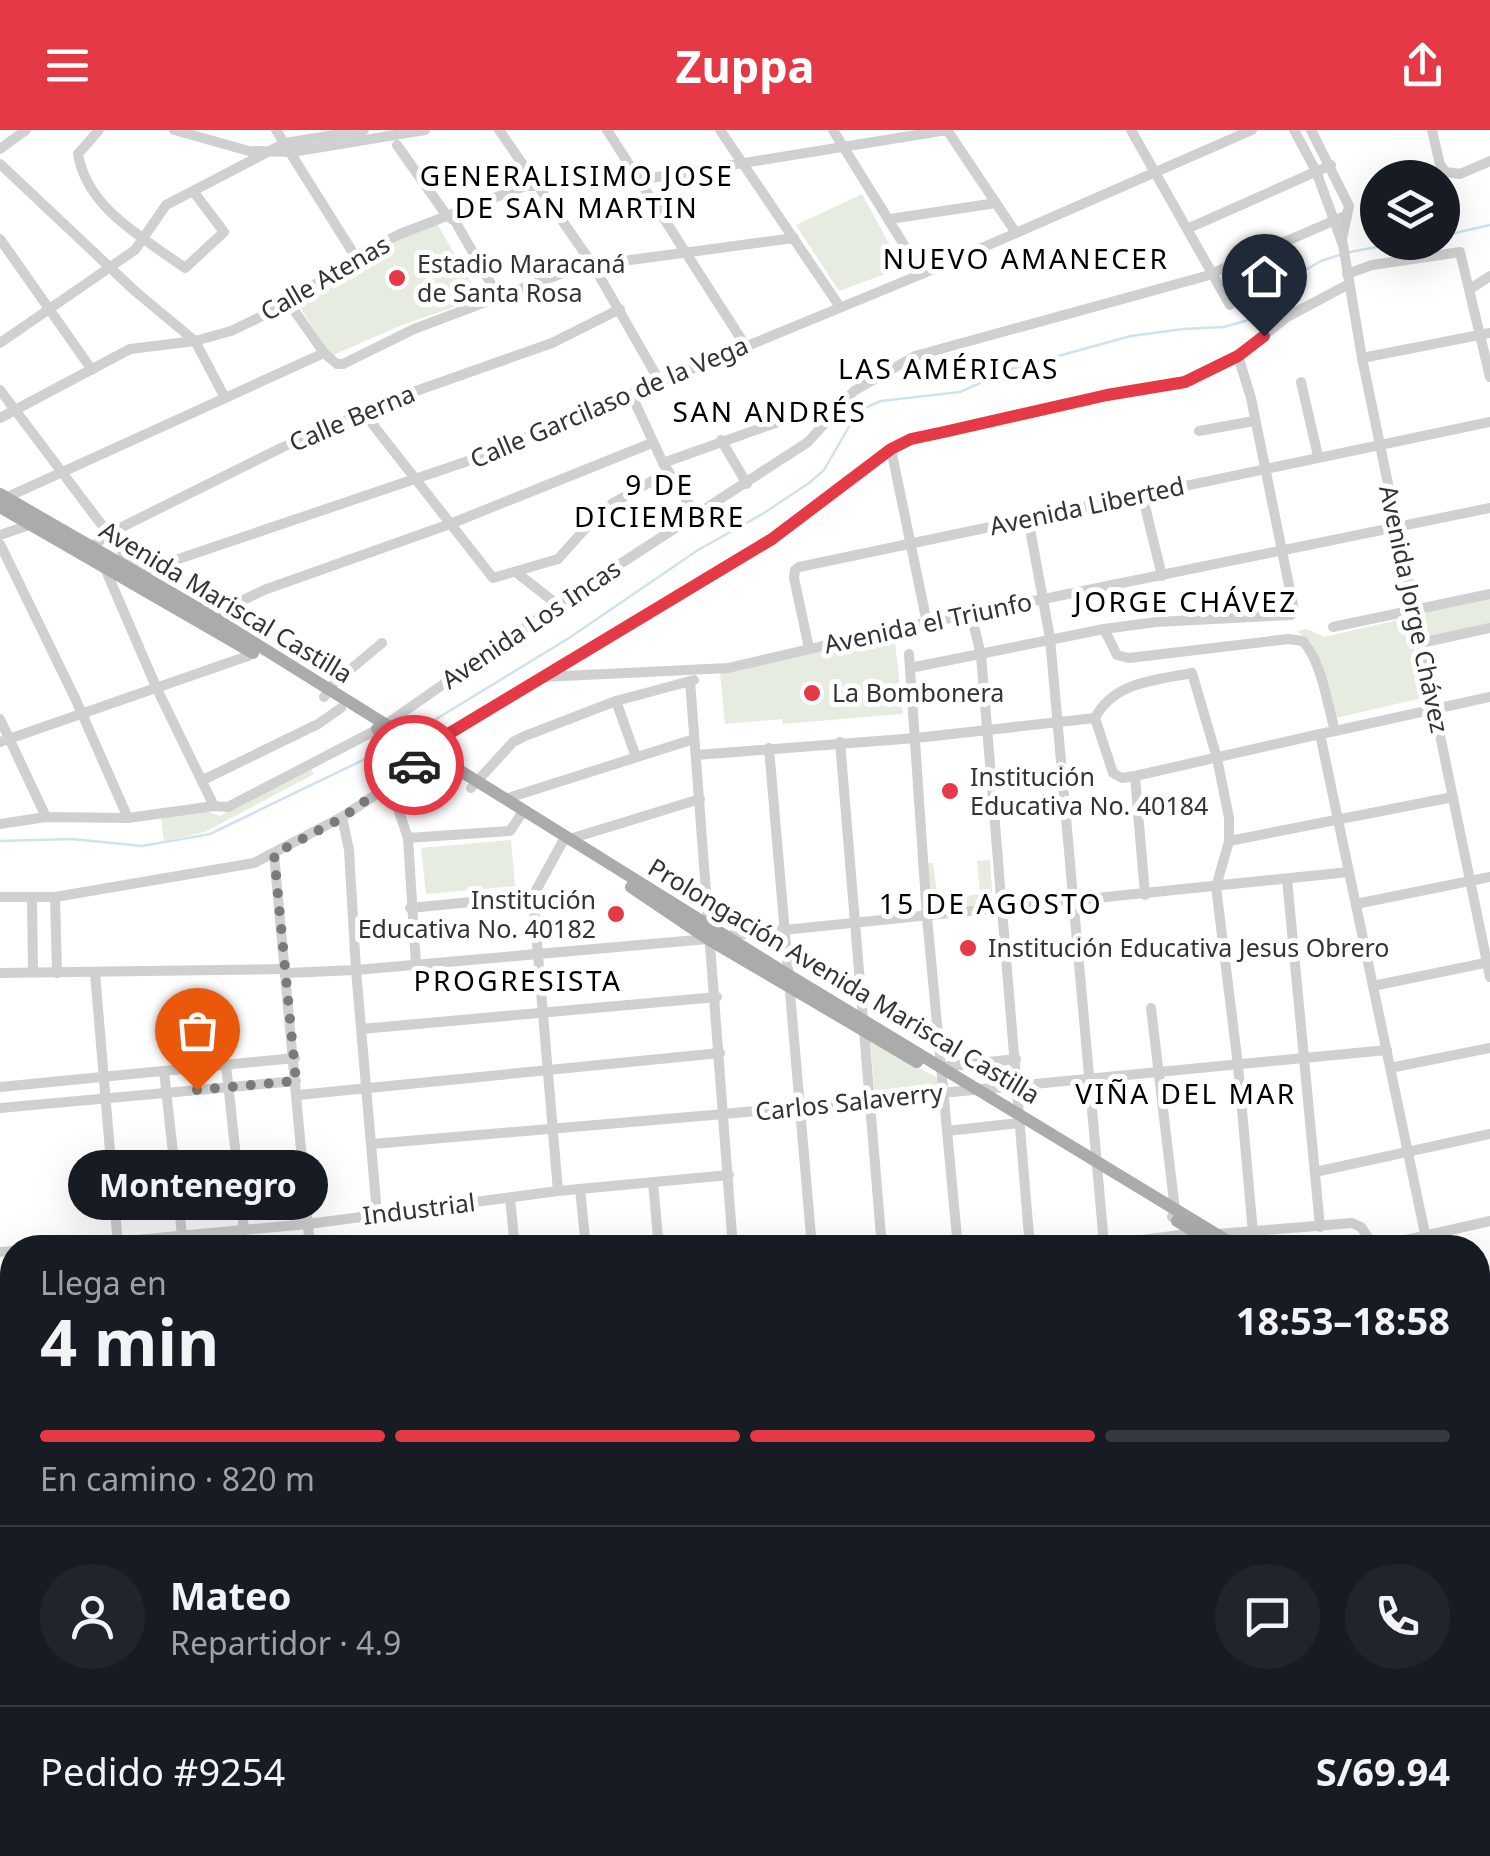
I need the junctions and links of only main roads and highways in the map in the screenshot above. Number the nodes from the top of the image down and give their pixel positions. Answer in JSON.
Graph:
{"nodes":[{"id":1,"x":1,"y":500,"type":"edge"},
{"id":2,"x":34,"y":520,"type":"junction"},
{"id":3,"x":206,"y":619,"type":"junction"},
{"id":4,"x":326,"y":694,"type":"junction"},
{"id":5,"x":382,"y":727,"type":"junction"},
{"id":6,"x":419,"y":751,"type":"joint"},
{"id":7,"x":473,"y":785,"type":"junction"},
{"id":8,"x":522,"y":813,"type":"junction"},
{"id":9,"x":708,"y":931,"type":"junction"},
{"id":10,"x":787,"y":979,"type":"junction"},
{"id":11,"x":1174,"y":1213,"type":"junction"},
{"id":12,"x":1203,"y":1235,"type":"edge"},
{"id":13,"x":1209,"y":1235,"type":"edge"}],
"edges":[{"from":1,"to":2,"type":"main road","name":"Avenida Mariscal Castilla"},
{"from":2,"to":3,"type":"main road","name":"Avenida Mariscal Castilla"},
{"from":2,"to":3,"type":"main road","name":"Avenida Mariscal Castilla"},
{"from":3,"to":4,"type":"main road","name":"Avenida Mariscal Castilla"},
{"from":4,"to":5,"type":"main road","name":"Avenida Mariscal Castilla"},
{"from":4,"to":5,"type":"main road","name":"Avenida Mariscal Castilla"},
{"from":5,"to":6,"type":"main road","name":"Avenida Mariscal Castilla"},
{"from":6,"to":7,"type":"main road","name":"Prolongación Avenida Mariscal Castilla"},
{"from":7,"to":8,"type":"main road","name":"Prolongación Avenida Mariscal Castilla"},
{"from":7,"to":8,"type":"main road","name":"Prolongación Avenida Mariscal Castilla"},
{"from":8,"to":9,"type":"main road","name":"Prolongación Avenida Mariscal Castilla"},
{"from":9,"to":10,"type":"main road","name":"Prolongación Avenida Mariscal Castilla"},
{"from":9,"to":10,"type":"main road","name":"Prolongación Avenida Mariscal Castilla"},
{"from":10,"to":11,"type":"main road","name":"Prolongación Avenida Mariscal Castilla"},
{"from":11,"to":12,"type":"main road","name":"Prolongación Avenida Mariscal Castilla"},
{"from":11,"to":13,"type":"main road","name":"Prolongación Avenida Mariscal Castilla"}]}
